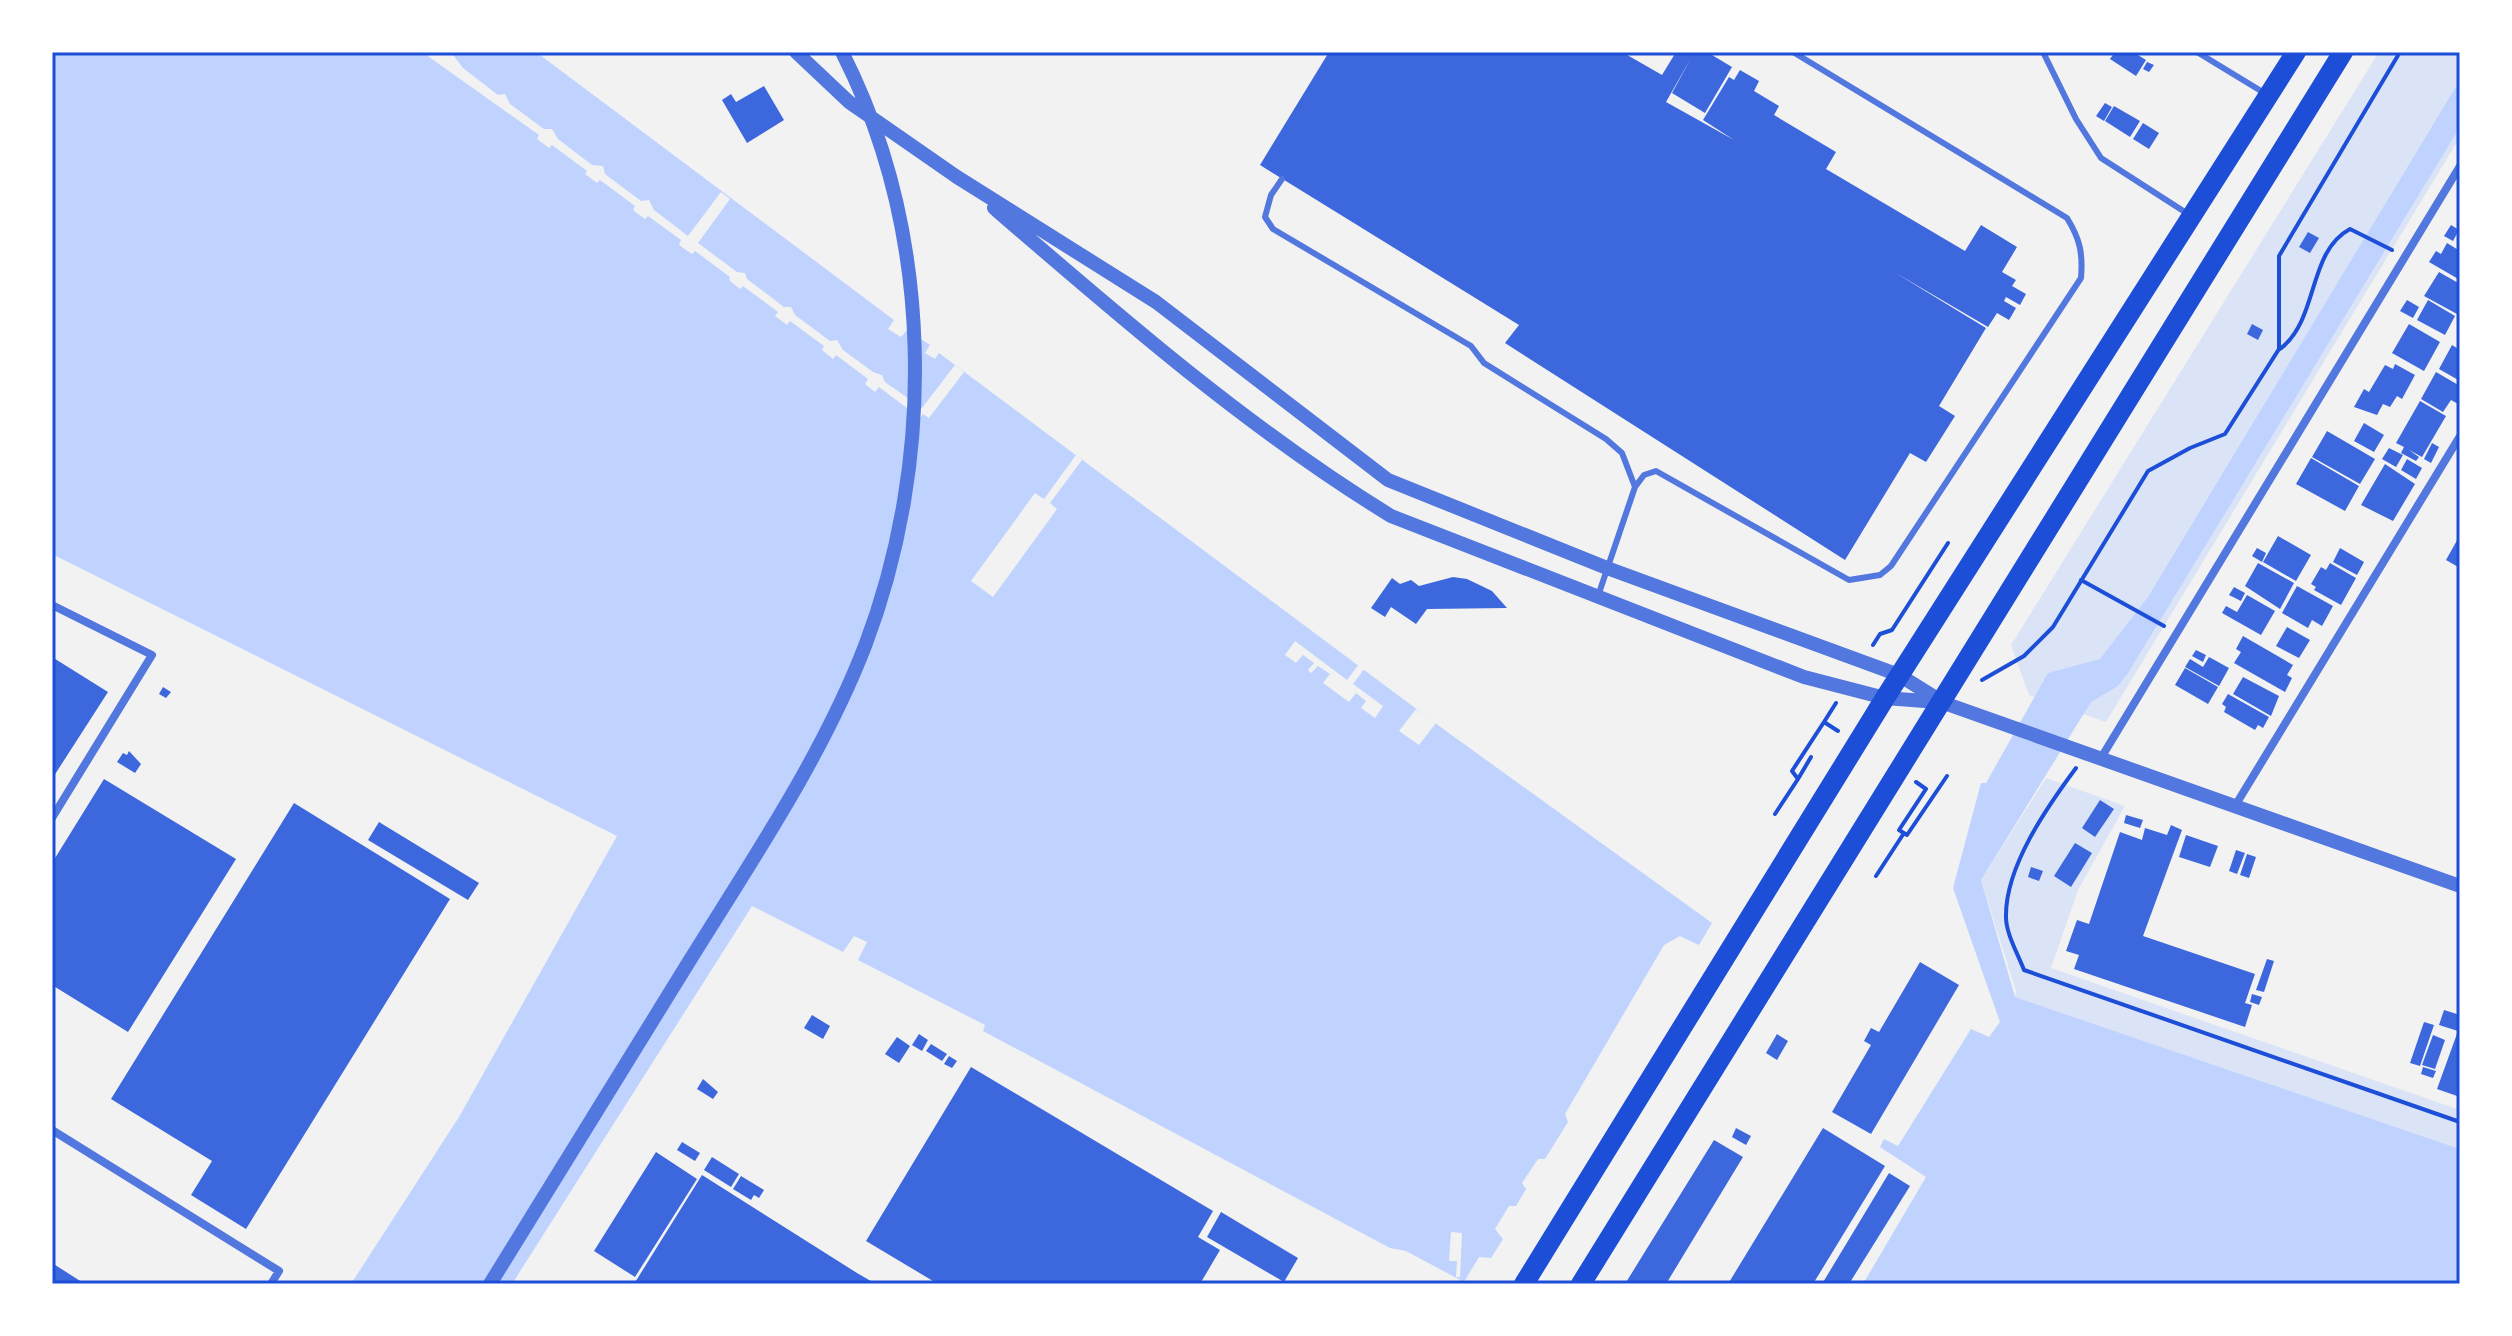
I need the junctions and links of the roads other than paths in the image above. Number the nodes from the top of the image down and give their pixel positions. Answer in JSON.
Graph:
{"nodes":[{"id":1,"x":796,"y":52,"type":"edge"},
{"id":2,"x":842,"y":52,"type":"edge"},
{"id":3,"x":1793,"y":52,"type":"edge"},
{"id":4,"x":2043,"y":52,"type":"edge"},
{"id":5,"x":2197,"y":52,"type":"edge"},
{"id":6,"x":2296,"y":52,"type":"edge"},
{"id":7,"x":2343,"y":52,"type":"edge"},
{"id":8,"x":2269,"y":96,"type":"junction"},
{"id":9,"x":2460,"y":166,"type":"edge"},
{"id":10,"x":957,"y":177,"type":"junction"},
{"id":11,"x":1282,"y":179,"type":"dead end"},
{"id":12,"x":2191,"y":216,"type":"junction"},
{"id":13,"x":2460,"y":436,"type":"edge"},
{"id":14,"x":1635,"y":487,"type":"junction"},
{"id":15,"x":1607,"y":568,"type":"junction"},
{"id":16,"x":1598,"y":596,"type":"junction"},
{"id":17,"x":52,"y":605,"type":"edge"},
{"id":18,"x":1899,"y":675,"type":"junction"},
{"id":19,"x":1885,"y":698,"type":"junction"},
{"id":20,"x":1944,"y":703,"type":"junction"},
{"id":21,"x":2094,"y":756,"type":"junction"},
{"id":22,"x":2235,"y":806,"type":"junction"},
{"id":23,"x":52,"y":818,"type":"edge"},
{"id":24,"x":2460,"y":886,"type":"edge"},
{"id":25,"x":52,"y":1130,"type":"edge"},
{"id":26,"x":271,"y":1284,"type":"edge"},
{"id":27,"x":490,"y":1284,"type":"edge"},
{"id":28,"x":1524,"y":1284,"type":"edge"},
{"id":29,"x":1581,"y":1284,"type":"edge"}],
"edges":[{"from":1,"to":10,"type":"street"},
{"from":2,"to":27,"type":"street"},
{"from":3,"to":14,"type":"lane"},
{"from":4,"to":12,"type":"lane"},
{"from":5,"to":8,"type":"lane"},
{"from":6,"to":8,"type":"main road"},
{"from":7,"to":20,"type":"main road"},
{"from":8,"to":12,"type":"main road"},
{"from":9,"to":21,"type":"street"},
{"from":10,"to":15,"type":"street"},
{"from":10,"to":16,"type":"street"},
{"from":11,"to":14,"type":"lane"},
{"from":12,"to":18,"type":"main road"},
{"from":13,"to":22,"type":"street"},
{"from":14,"to":15,"type":"lane"},
{"from":15,"to":16,"type":"lane"},
{"from":15,"to":18,"type":"street"},
{"from":16,"to":19,"type":"street"},
{"from":17,"to":23,"type":"street"},
{"from":18,"to":19,"type":"main road"},
{"from":18,"to":20,"type":"street"},
{"from":19,"to":20,"type":"street"},
{"from":19,"to":28,"type":"main road"},
{"from":20,"to":21,"type":"street"},
{"from":20,"to":29,"type":"main road"},
{"from":21,"to":22,"type":"street"},
{"from":22,"to":24,"type":"street"},
{"from":25,"to":26,"type":"street"}]}
